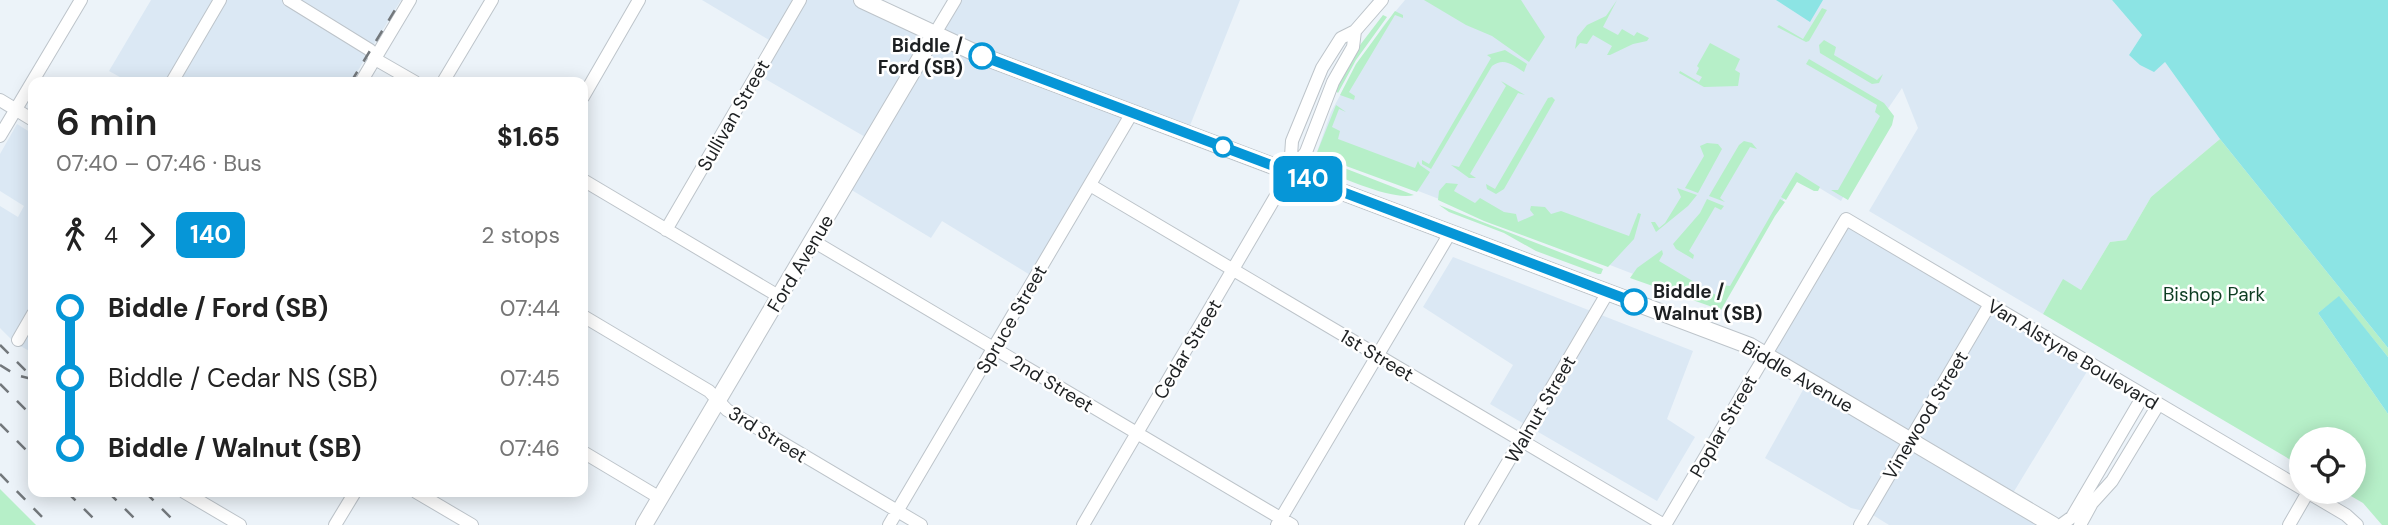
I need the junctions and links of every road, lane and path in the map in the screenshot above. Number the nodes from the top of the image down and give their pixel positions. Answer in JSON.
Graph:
{"nodes":[{"id":1,"x":81,"y":0,"type":"edge"},
{"id":2,"x":220,"y":0,"type":"edge"},
{"id":3,"x":289,"y":0,"type":"edge"},
{"id":4,"x":410,"y":0,"type":"edge"},
{"id":5,"x":492,"y":0,"type":"edge"},
{"id":6,"x":639,"y":0,"type":"edge"},
{"id":7,"x":800,"y":0,"type":"edge"},
{"id":8,"x":862,"y":0,"type":"edge"},
{"id":9,"x":955,"y":0,"type":"edge"},
{"id":10,"x":1382,"y":0,"type":"edge"},
{"id":11,"x":934,"y":34,"type":"junction"},
{"id":12,"x":375,"y":59,"type":"junction"},
{"id":13,"x":36,"y":77,"type":"edge"},
{"id":14,"x":175,"y":77,"type":"edge"},
{"id":15,"x":364,"y":77,"type":"edge"},
{"id":16,"x":406,"y":77,"type":"edge"},
{"id":17,"x":446,"y":77,"type":"edge"},
{"id":18,"x":588,"y":88,"type":"edge"},
{"id":19,"x":28,"y":90,"type":"edge"},
{"id":20,"x":0,"y":100,"type":"edge"},
{"id":21,"x":16,"y":110,"type":"junction"},
{"id":22,"x":1132,"y":113,"type":"junction"},
{"id":23,"x":28,"y":117,"type":"edge"},
{"id":24,"x":0,"y":136,"type":"edge"},
{"id":25,"x":1290,"y":172,"type":"junction"},
{"id":26,"x":588,"y":183,"type":"edge"},
{"id":27,"x":1090,"y":185,"type":"junction"},
{"id":28,"x":1846,"y":219,"type":"joint"},
{"id":29,"x":666,"y":230,"type":"junction"},
{"id":30,"x":1450,"y":233,"type":"junction"},
{"id":31,"x":813,"y":241,"type":"junction"},
{"id":32,"x":1233,"y":271,"type":"junction"},
{"id":33,"x":1608,"y":292,"type":"junction"},
{"id":34,"x":780,"y":297,"type":"junction"},
{"id":35,"x":1990,"y":304,"type":"junction"},
{"id":36,"x":588,"y":319,"type":"edge"},
{"id":37,"x":28,"y":323,"type":"edge"},
{"id":38,"x":18,"y":340,"type":"dead end"},
{"id":39,"x":994,"y":348,"type":"junction"},
{"id":40,"x":1765,"y":355,"type":"junction"},
{"id":41,"x":1377,"y":356,"type":"junction"},
{"id":42,"x":2143,"y":396,"type":"junction"},
{"id":43,"x":718,"y":401,"type":"junction"},
{"id":44,"x":2158,"y":405,"type":"junction"},
{"id":45,"x":1137,"y":433,"type":"junction"},
{"id":46,"x":1910,"y":440,"type":"junction"},
{"id":47,"x":1521,"y":441,"type":"junction"},
{"id":48,"x":588,"y":455,"type":"edge"},
{"id":49,"x":2289,"y":481,"type":"edge"},
{"id":50,"x":192,"y":497,"type":"edge"},
{"id":51,"x":352,"y":497,"type":"edge"},
{"id":52,"x":424,"y":497,"type":"edge"},
{"id":53,"x":660,"y":498,"type":"junction"},
{"id":54,"x":2301,"y":504,"type":"edge"},
{"id":55,"x":2328,"y":504,"type":"edge"},
{"id":56,"x":898,"y":511,"type":"junction"},
{"id":57,"x":1283,"y":523,"type":"edge"},
{"id":58,"x":240,"y":525,"type":"edge"},
{"id":59,"x":335,"y":525,"type":"edge"},
{"id":60,"x":472,"y":525,"type":"edge"},
{"id":61,"x":644,"y":525,"type":"edge"},
{"id":62,"x":889,"y":525,"type":"edge"},
{"id":63,"x":921,"y":525,"type":"edge"},
{"id":64,"x":1083,"y":525,"type":"edge"},
{"id":65,"x":1471,"y":525,"type":"edge"},
{"id":66,"x":1664,"y":525,"type":"edge"},
{"id":67,"x":1860,"y":525,"type":"edge"},
{"id":68,"x":2053,"y":525,"type":"edge"},
{"id":69,"x":2061,"y":525,"type":"edge"},
{"id":70,"x":2080,"y":525,"type":"edge"},
{"id":71,"x":2289,"y":525,"type":"edge"},
{"id":72,"x":2357,"y":525,"type":"edge"}],
"edges":[{"from":1,"to":13,"type":"street"},
{"from":2,"to":14,"type":"street"},
{"from":3,"to":12,"type":"street"},
{"from":4,"to":12,"type":"street"},
{"from":5,"to":17,"type":"street"},
{"from":6,"to":18,"type":"street"},
{"from":7,"to":29,"type":"street","name":"Sullivan Street"},
{"from":8,"to":11,"type":"main road","name":"Biddle Avenue"},
{"from":9,"to":11,"type":"street","name":"Ford Avenue"},
{"from":10,"to":25,"type":"street"},
{"from":11,"to":22,"type":"main road","name":"Biddle Avenue"},
{"from":11,"to":31,"type":"main road","name":"Ford Avenue"},
{"from":12,"to":15,"type":"street"},
{"from":12,"to":16,"type":"street"},
{"from":19,"to":21,"type":"street"},
{"from":20,"to":21,"type":"street"},
{"from":21,"to":23,"type":"street"},
{"from":21,"to":24,"type":"street"},
{"from":22,"to":25,"type":"main road","name":"Biddle Avenue"},
{"from":22,"to":27,"type":"street","name":"Spruce Street"},
{"from":25,"to":30,"type":"main road","name":"Biddle Avenue"},
{"from":25,"to":32,"type":"street","name":"Cedar Street"},
{"from":26,"to":29,"type":"street"},
{"from":27,"to":32,"type":"street","name":"1st Street"},
{"from":27,"to":39,"type":"street","name":"Spruce Street"},
{"from":28,"to":35,"type":"street","name":"Van Alstyne Boulevard"},
{"from":28,"to":40,"type":"street","name":"Poplar Street"},
{"from":29,"to":34,"type":"street"},
{"from":30,"to":33,"type":"main road","name":"Biddle Avenue"},
{"from":30,"to":41,"type":"street"},
{"from":31,"to":34,"type":"main road","name":"Ford Avenue"},
{"from":31,"to":39,"type":"street","name":"2nd Street"},
{"from":32,"to":41,"type":"street","name":"1st Street"},
{"from":32,"to":45,"type":"street","name":"Cedar Street"},
{"from":33,"to":40,"type":"main road","name":"Biddle Avenue"},
{"from":33,"to":47,"type":"street","name":"Walnut Street"},
{"from":34,"to":43,"type":"main road","name":"Ford Avenue"},
{"from":35,"to":42,"type":"street","name":"Van Alstyne Boulevard"},
{"from":35,"to":46,"type":"street","name":"Vinewood Street"},
{"from":36,"to":43,"type":"street","name":"3rd Street"},
{"from":37,"to":38,"type":"street"},
{"from":39,"to":45,"type":"street","name":"2nd Street"},
{"from":39,"to":56,"type":"street","name":"Spruce Street"},
{"from":40,"to":46,"type":"main road","name":"Biddle Avenue"},
{"from":40,"to":66,"type":"street","name":"Poplar Street"},
{"from":41,"to":47,"type":"street","name":"1st Street"},
{"from":41,"to":57,"type":"street"},
{"from":42,"to":44,"type":"street","name":"Van Alstyne Boulevard"},
{"from":42,"to":69,"type":"street"},
{"from":43,"to":53,"type":"main road","name":"Ford Avenue"},
{"from":43,"to":56,"type":"street","name":"3rd Street"},
{"from":44,"to":49,"type":"street","name":"Van Alstyne Boulevard"},
{"from":44,"to":70,"type":"street"},
{"from":45,"to":57,"type":"street","name":"2nd Street"},
{"from":45,"to":64,"type":"street","name":"Cedar Street"},
{"from":46,"to":67,"type":"street","name":"Vinewood Street"},
{"from":46,"to":68,"type":"main road","name":"Biddle Avenue"},
{"from":47,"to":65,"type":"street","name":"Walnut Street"},
{"from":47,"to":66,"type":"street","name":"1st Street"},
{"from":48,"to":53,"type":"street"},
{"from":50,"to":58,"type":"street"},
{"from":51,"to":59,"type":"street"},
{"from":52,"to":60,"type":"street"},
{"from":53,"to":61,"type":"main road","name":"Ford Avenue"},
{"from":54,"to":71,"type":"street"},
{"from":55,"to":72,"type":"street"},
{"from":56,"to":62,"type":"street","name":"Spruce Street"},
{"from":56,"to":63,"type":"street","name":"3rd Street"}]}
